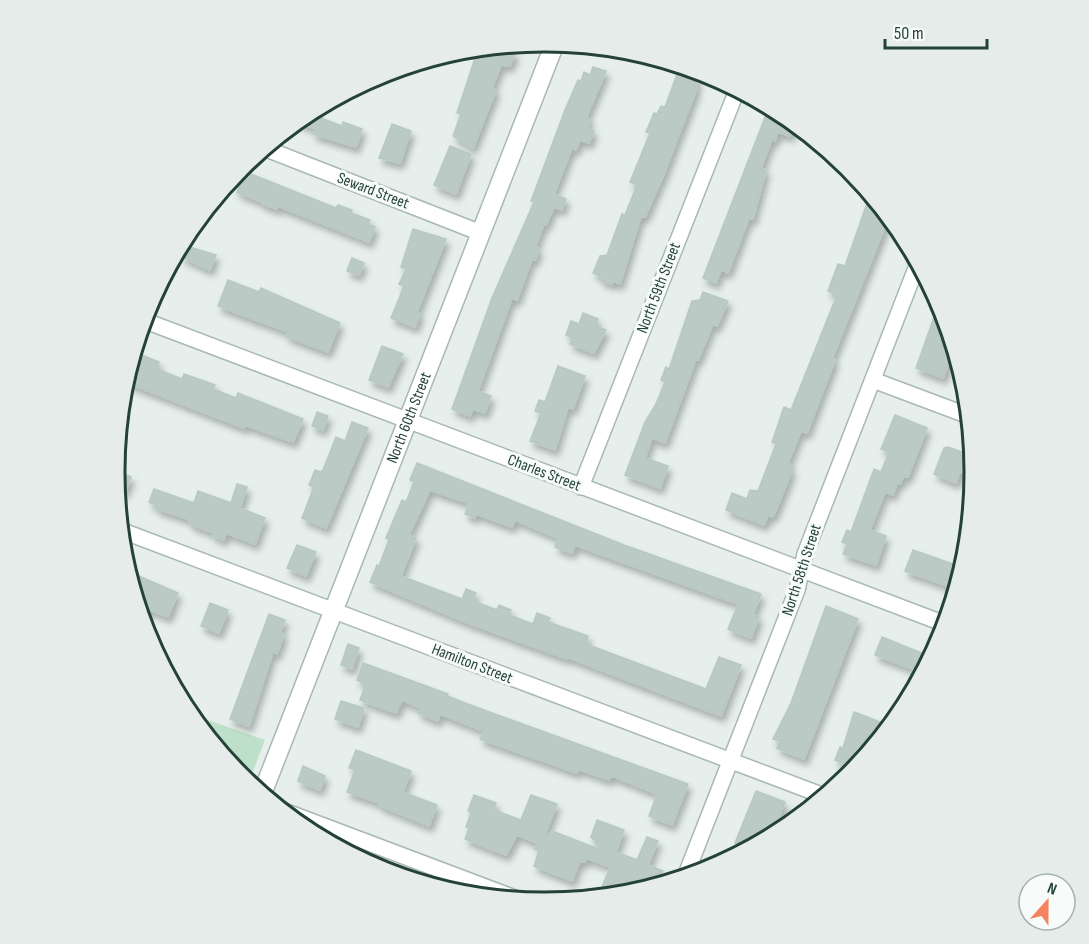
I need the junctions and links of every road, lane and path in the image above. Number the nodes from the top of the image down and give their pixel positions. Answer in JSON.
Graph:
{"nodes":[{"id":1,"x":551,"y":52,"type":"edge"},
{"id":2,"x":734,"y":98,"type":"edge"},
{"id":3,"x":274,"y":152,"type":"edge"},
{"id":4,"x":481,"y":233,"type":"junction"},
{"id":5,"x":914,"y":273,"type":"edge"},
{"id":6,"x":152,"y":324,"type":"edge"},
{"id":7,"x":873,"y":380,"type":"junction"},
{"id":8,"x":959,"y":412,"type":"edge"},
{"id":9,"x":407,"y":422,"type":"junction"},
{"id":10,"x":581,"y":487,"type":"junction"},
{"id":11,"x":130,"y":534,"type":"edge"},
{"id":12,"x":801,"y":570,"type":"junction"},
{"id":13,"x":333,"y":612,"type":"junction"},
{"id":14,"x":937,"y":621,"type":"edge"},
{"id":15,"x":730,"y":761,"type":"junction"},
{"id":16,"x":266,"y":785,"type":"edge"},
{"id":17,"x":815,"y":792,"type":"edge"},
{"id":18,"x":316,"y":824,"type":"edge"},
{"id":19,"x":690,"y":865,"type":"edge"},
{"id":20,"x":486,"y":887,"type":"edge"}],
"edges":[{"from":1,"to":4,"type":"street","name":"North 60th Street"},
{"from":2,"to":10,"type":"street","name":"North 59th Street"},
{"from":3,"to":4,"type":"street","name":"Seward Street"},
{"from":4,"to":9,"type":"street","name":"North 60th Street"},
{"from":5,"to":7,"type":"street","name":"North 58th Street"},
{"from":6,"to":9,"type":"street","name":"Charles Street"},
{"from":7,"to":8,"type":"street"},
{"from":7,"to":12,"type":"street","name":"North 58th Street"},
{"from":9,"to":10,"type":"street","name":"Charles Street"},
{"from":9,"to":13,"type":"street","name":"North 60th Street"},
{"from":10,"to":12,"type":"street","name":"Charles Street"},
{"from":11,"to":13,"type":"street","name":"Hamilton Street"},
{"from":12,"to":14,"type":"street","name":"Charles Street"},
{"from":12,"to":15,"type":"street","name":"North 58th Street"},
{"from":13,"to":15,"type":"street","name":"Hamilton Street"},
{"from":13,"to":16,"type":"street","name":"North 60th Street"},
{"from":15,"to":17,"type":"street","name":"Hamilton Street"},
{"from":15,"to":19,"type":"street","name":"North 58th Street"},
{"from":18,"to":20,"type":"street"}]}
